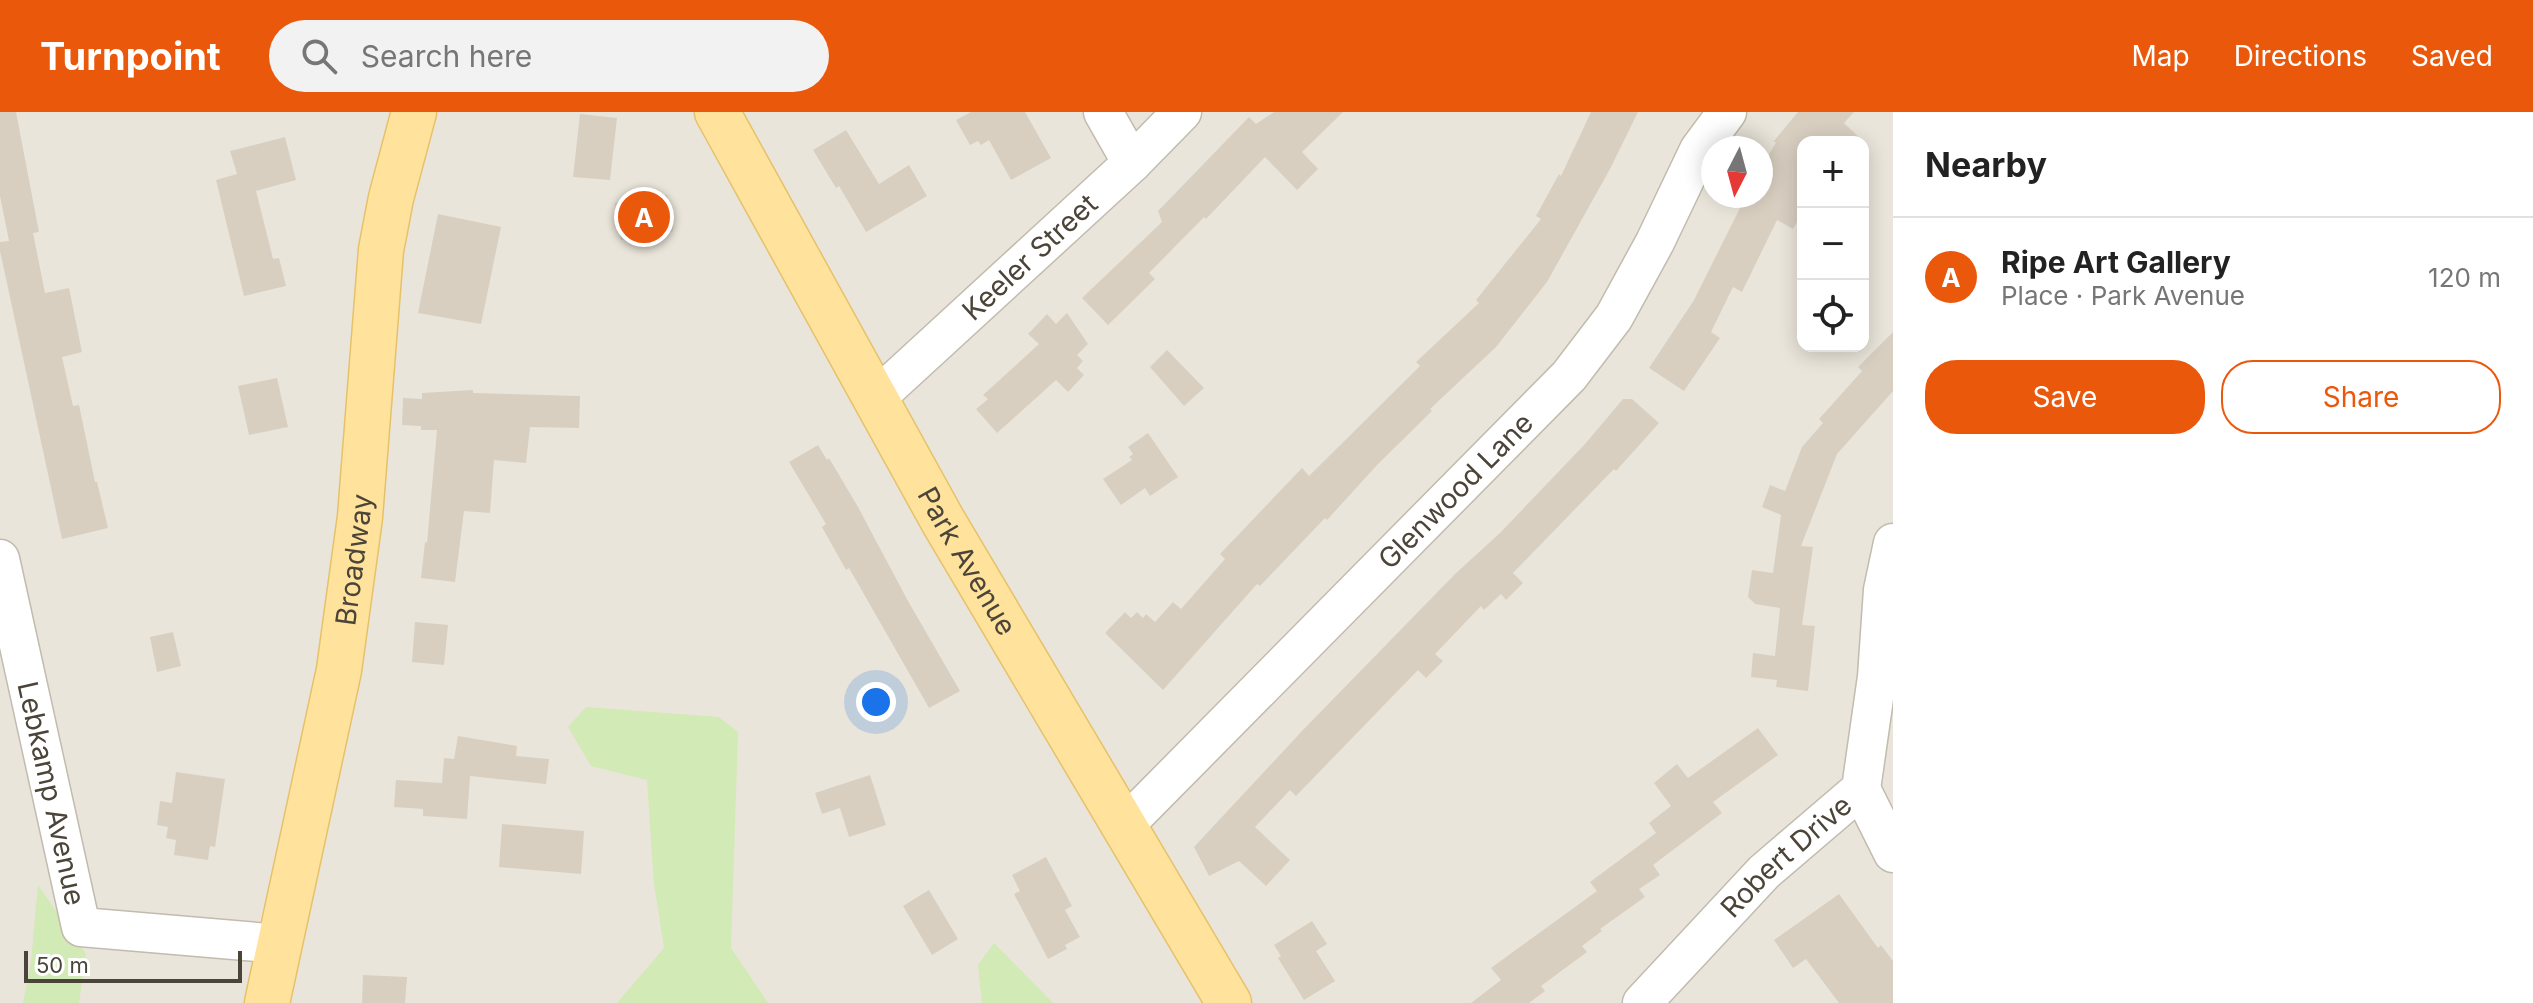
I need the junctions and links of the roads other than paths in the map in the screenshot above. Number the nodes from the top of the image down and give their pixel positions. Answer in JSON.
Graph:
{"nodes":[{"id":1,"x":414,"y":112,"type":"edge"},
{"id":2,"x":717,"y":112,"type":"edge"},
{"id":3,"x":1103,"y":112,"type":"edge"},
{"id":4,"x":1182,"y":112,"type":"edge"},
{"id":5,"x":1727,"y":112,"type":"edge"},
{"id":6,"x":1132,"y":163,"type":"junction"},
{"id":7,"x":875,"y":399,"type":"junction"},
{"id":8,"x":1893,"y":543,"type":"edge"},
{"id":9,"x":0,"y":559,"type":"edge"},
{"id":10,"x":1861,"y":789,"type":"junction"},
{"id":11,"x":1125,"y":825,"type":"junction"},
{"id":12,"x":1893,"y":853,"type":"edge"},
{"id":13,"x":281,"y":944,"type":"junction"},
{"id":14,"x":267,"y":1003,"type":"edge"},
{"id":15,"x":1229,"y":1003,"type":"edge"},
{"id":16,"x":1642,"y":1003,"type":"edge"}],
"edges":[{"from":1,"to":13,"type":"main road","name":"Broadway"},
{"from":2,"to":7,"type":"main road","name":"Park Avenue"},
{"from":3,"to":6,"type":"street"},
{"from":4,"to":6,"type":"street","name":"Keeler Street"},
{"from":5,"to":11,"type":"street","name":"Glenwood Lane"},
{"from":6,"to":7,"type":"street","name":"Keeler Street"},
{"from":7,"to":11,"type":"main road","name":"Park Avenue"},
{"from":8,"to":10,"type":"street","name":"Robert Drive"},
{"from":9,"to":13,"type":"street","name":"Lebkamp Avenue"},
{"from":10,"to":12,"type":"street"},
{"from":10,"to":16,"type":"street","name":"Robert Drive"},
{"from":11,"to":15,"type":"main road","name":"Park Avenue"},
{"from":13,"to":14,"type":"main road","name":"Broadway"}]}
